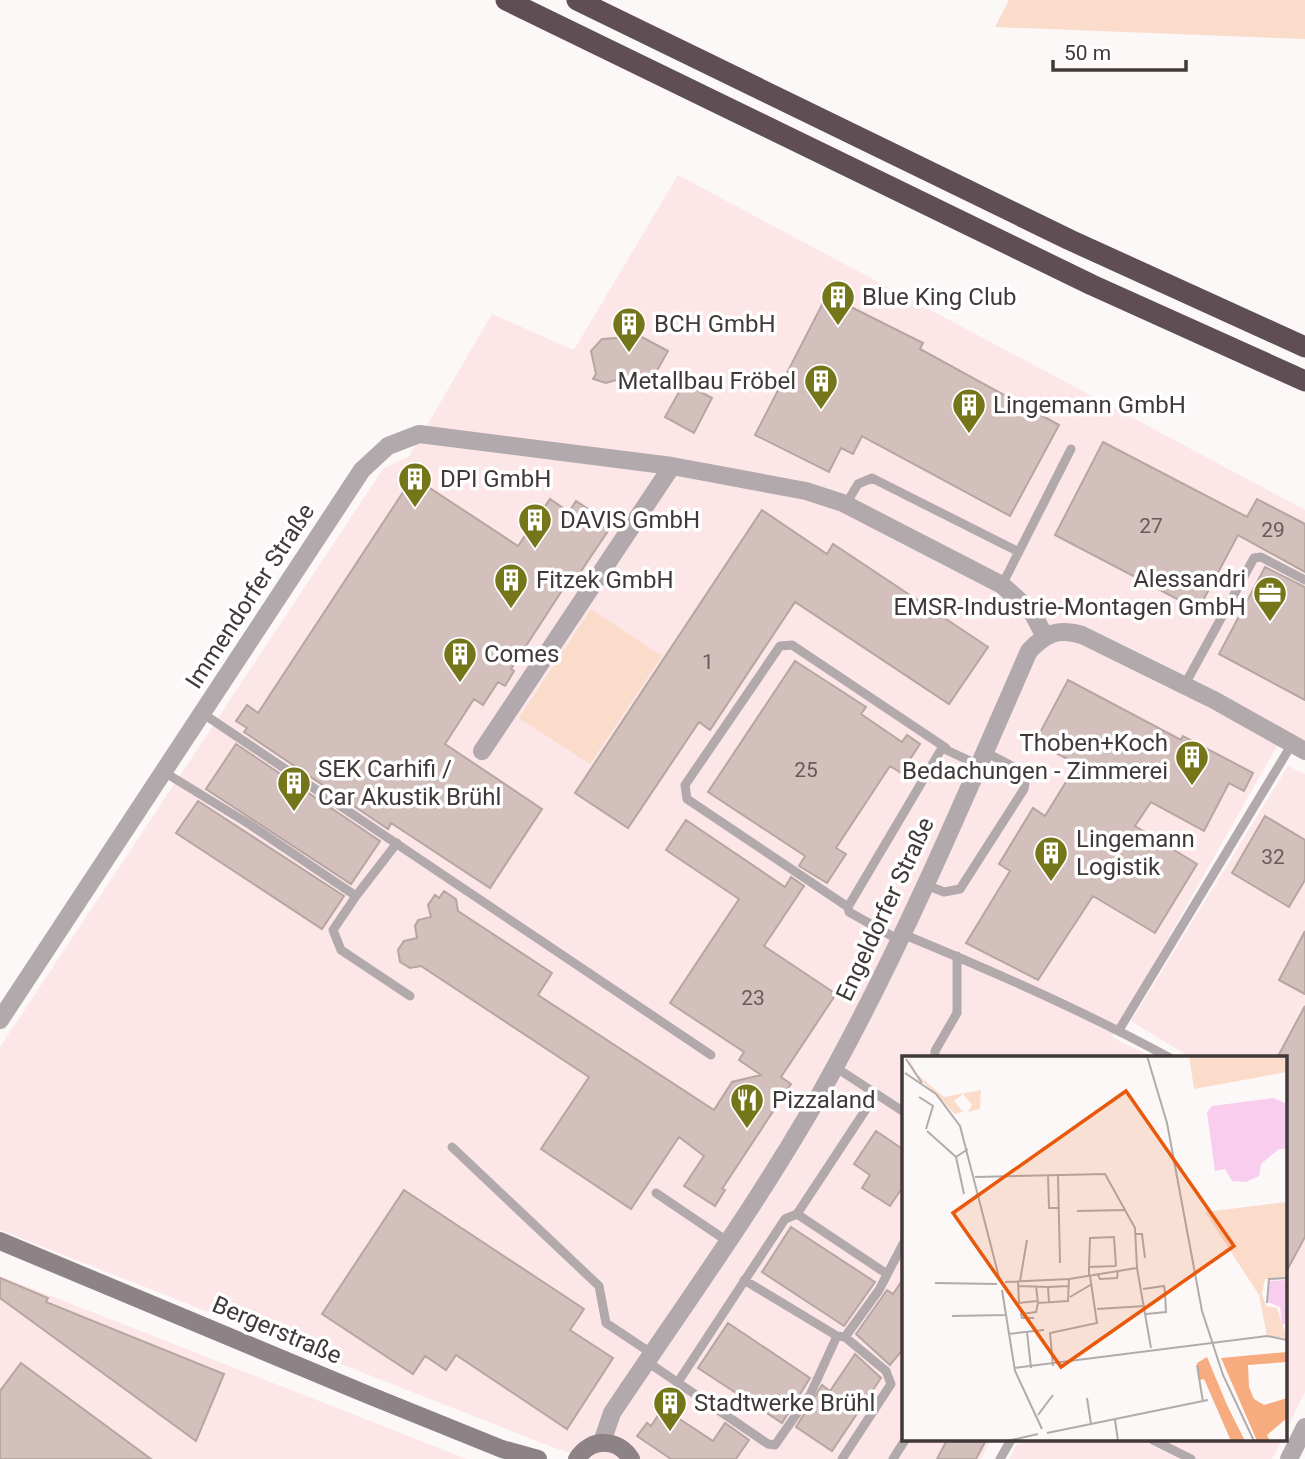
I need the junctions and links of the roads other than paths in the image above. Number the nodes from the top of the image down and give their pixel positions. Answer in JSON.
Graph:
{"nodes":[{"id":1,"x":506,"y":0,"type":"edge"},
{"id":2,"x":578,"y":0,"type":"edge"},
{"id":3,"x":1305,"y":347,"type":"edge"},
{"id":4,"x":1305,"y":381,"type":"edge"},
{"id":5,"x":1071,"y":449,"type":"dead end"},
{"id":6,"x":672,"y":466,"type":"junction"},
{"id":7,"x":846,"y":504,"type":"junction"},
{"id":8,"x":1018,"y":552,"type":"junction"},
{"id":9,"x":1305,"y":580,"type":"edge"},
{"id":10,"x":1002,"y":585,"type":"junction"},
{"id":11,"x":1044,"y":635,"type":"junction"},
{"id":12,"x":1184,"y":685,"type":"junction"},
{"id":13,"x":202,"y":713,"type":"junction"},
{"id":14,"x":1298,"y":747,"type":"edge"},
{"id":15,"x":946,"y":748,"type":"junction"},
{"id":16,"x":482,"y":751,"type":"dead end"},
{"id":17,"x":982,"y":759,"type":"junction"},
{"id":18,"x":164,"y":772,"type":"junction"},
{"id":19,"x":397,"y":843,"type":"junction"},
{"id":20,"x":926,"y":885,"type":"junction"},
{"id":21,"x":356,"y":896,"type":"junction"},
{"id":22,"x":848,"y":906,"type":"junction"},
{"id":23,"x":903,"y":938,"type":"junction"},
{"id":24,"x":957,"y":956,"type":"junction"},
{"id":25,"x":410,"y":996,"type":"dead end"},
{"id":26,"x":0,"y":1020,"type":"edge"},
{"id":27,"x":1119,"y":1030,"type":"junction"},
{"id":28,"x":711,"y":1055,"type":"dead end"},
{"id":29,"x":935,"y":1056,"type":"edge"},
{"id":30,"x":1166,"y":1056,"type":"edge"},
{"id":31,"x":835,"y":1067,"type":"junction"},
{"id":32,"x":876,"y":1094,"type":"junction"},
{"id":33,"x":902,"y":1111,"type":"edge"},
{"id":34,"x":452,"y":1147,"type":"dead end"},
{"id":35,"x":656,"y":1193,"type":"dead end"},
{"id":36,"x":797,"y":1214,"type":"junction"},
{"id":37,"x":0,"y":1241,"type":"edge"},
{"id":38,"x":727,"y":1241,"type":"junction"},
{"id":39,"x":902,"y":1246,"type":"edge"},
{"id":40,"x":887,"y":1273,"type":"junction"},
{"id":41,"x":744,"y":1280,"type":"junction"},
{"id":42,"x":841,"y":1337,"type":"junction"},
{"id":43,"x":649,"y":1357,"type":"junction"},
{"id":44,"x":678,"y":1382,"type":"junction"},
{"id":45,"x":1305,"y":1427,"type":"edge"},
{"id":46,"x":602,"y":1442,"type":"junction"},
{"id":47,"x":904,"y":1442,"type":"edge"},
{"id":48,"x":1010,"y":1442,"type":"edge"},
{"id":49,"x":1157,"y":1442,"type":"edge"},
{"id":50,"x":530,"y":1458,"type":"edge"},
{"id":51,"x":577,"y":1459,"type":"edge"},
{"id":52,"x":631,"y":1459,"type":"edge"},
{"id":53,"x":842,"y":1459,"type":"edge"},
{"id":54,"x":892,"y":1459,"type":"edge"},
{"id":55,"x":1000,"y":1459,"type":"edge"},
{"id":56,"x":1191,"y":1459,"type":"edge"},
{"id":57,"x":1289,"y":1459,"type":"edge"}],
"edges":[{"from":1,"to":4,"type":"highway"},
{"from":2,"to":3,"type":"highway"},
{"from":5,"to":8,"type":"lane"},
{"from":6,"to":7,"type":"street","name":"Immendorfer Straße"},
{"from":6,"to":13,"type":"street","name":"Immendorfer Straße"},
{"from":6,"to":16,"type":"street"},
{"from":7,"to":8,"type":"lane"},
{"from":7,"to":10,"type":"street","name":"Immendorfer Straße"},
{"from":8,"to":10,"type":"lane"},
{"from":9,"to":12,"type":"lane"},
{"from":10,"to":11,"type":"street","name":"Immendorfer Straße"},
{"from":11,"to":12,"type":"street"},
{"from":11,"to":17,"type":"street","name":"Engeldorfer Straße"},
{"from":12,"to":14,"type":"street"},
{"from":13,"to":18,"type":"street","name":"Immendorfer Straße"},
{"from":13,"to":19,"type":"lane"},
{"from":14,"to":27,"type":"lane"},
{"from":15,"to":17,"type":"lane"},
{"from":15,"to":22,"type":"lane"},
{"from":15,"to":22,"type":"lane"},
{"from":17,"to":20,"type":"street","name":"Engeldorfer Straße"},
{"from":17,"to":20,"type":"lane"},
{"from":18,"to":21,"type":"lane"},
{"from":18,"to":26,"type":"street","name":"Immendorfer Straße"},
{"from":19,"to":21,"type":"lane"},
{"from":19,"to":28,"type":"lane"},
{"from":20,"to":23,"type":"street","name":"Engeldorfer Straße"},
{"from":21,"to":25,"type":"lane"},
{"from":22,"to":23,"type":"lane"},
{"from":23,"to":24,"type":"lane"},
{"from":23,"to":31,"type":"street","name":"Engeldorfer Straße"},
{"from":24,"to":27,"type":"lane"},
{"from":24,"to":29,"type":"lane"},
{"from":27,"to":30,"type":"lane"},
{"from":31,"to":32,"type":"lane"},
{"from":31,"to":38,"type":"street","name":"Engeldorfer Straße"},
{"from":32,"to":33,"type":"lane"},
{"from":32,"to":36,"type":"lane"},
{"from":34,"to":43,"type":"lane"},
{"from":35,"to":38,"type":"lane"},
{"from":36,"to":40,"type":"lane"},
{"from":36,"to":41,"type":"lane"},
{"from":37,"to":50,"type":"street","name":"Bergerstraße"},
{"from":38,"to":43,"type":"street","name":"Engeldorfer Straße"},
{"from":39,"to":40,"type":"lane"},
{"from":40,"to":42,"type":"lane"},
{"from":41,"to":42,"type":"lane"},
{"from":41,"to":44,"type":"lane"},
{"from":42,"to":44,"type":"lane"},
{"from":42,"to":53,"type":"lane"},
{"from":43,"to":44,"type":"lane"},
{"from":43,"to":46,"type":"street","name":"Engeldorfer Straße"},
{"from":45,"to":57,"type":"street"},
{"from":46,"to":51,"type":"street"},
{"from":46,"to":52,"type":"street"},
{"from":47,"to":54,"type":"lane"},
{"from":48,"to":55,"type":"lane"},
{"from":49,"to":56,"type":"lane"}]}
